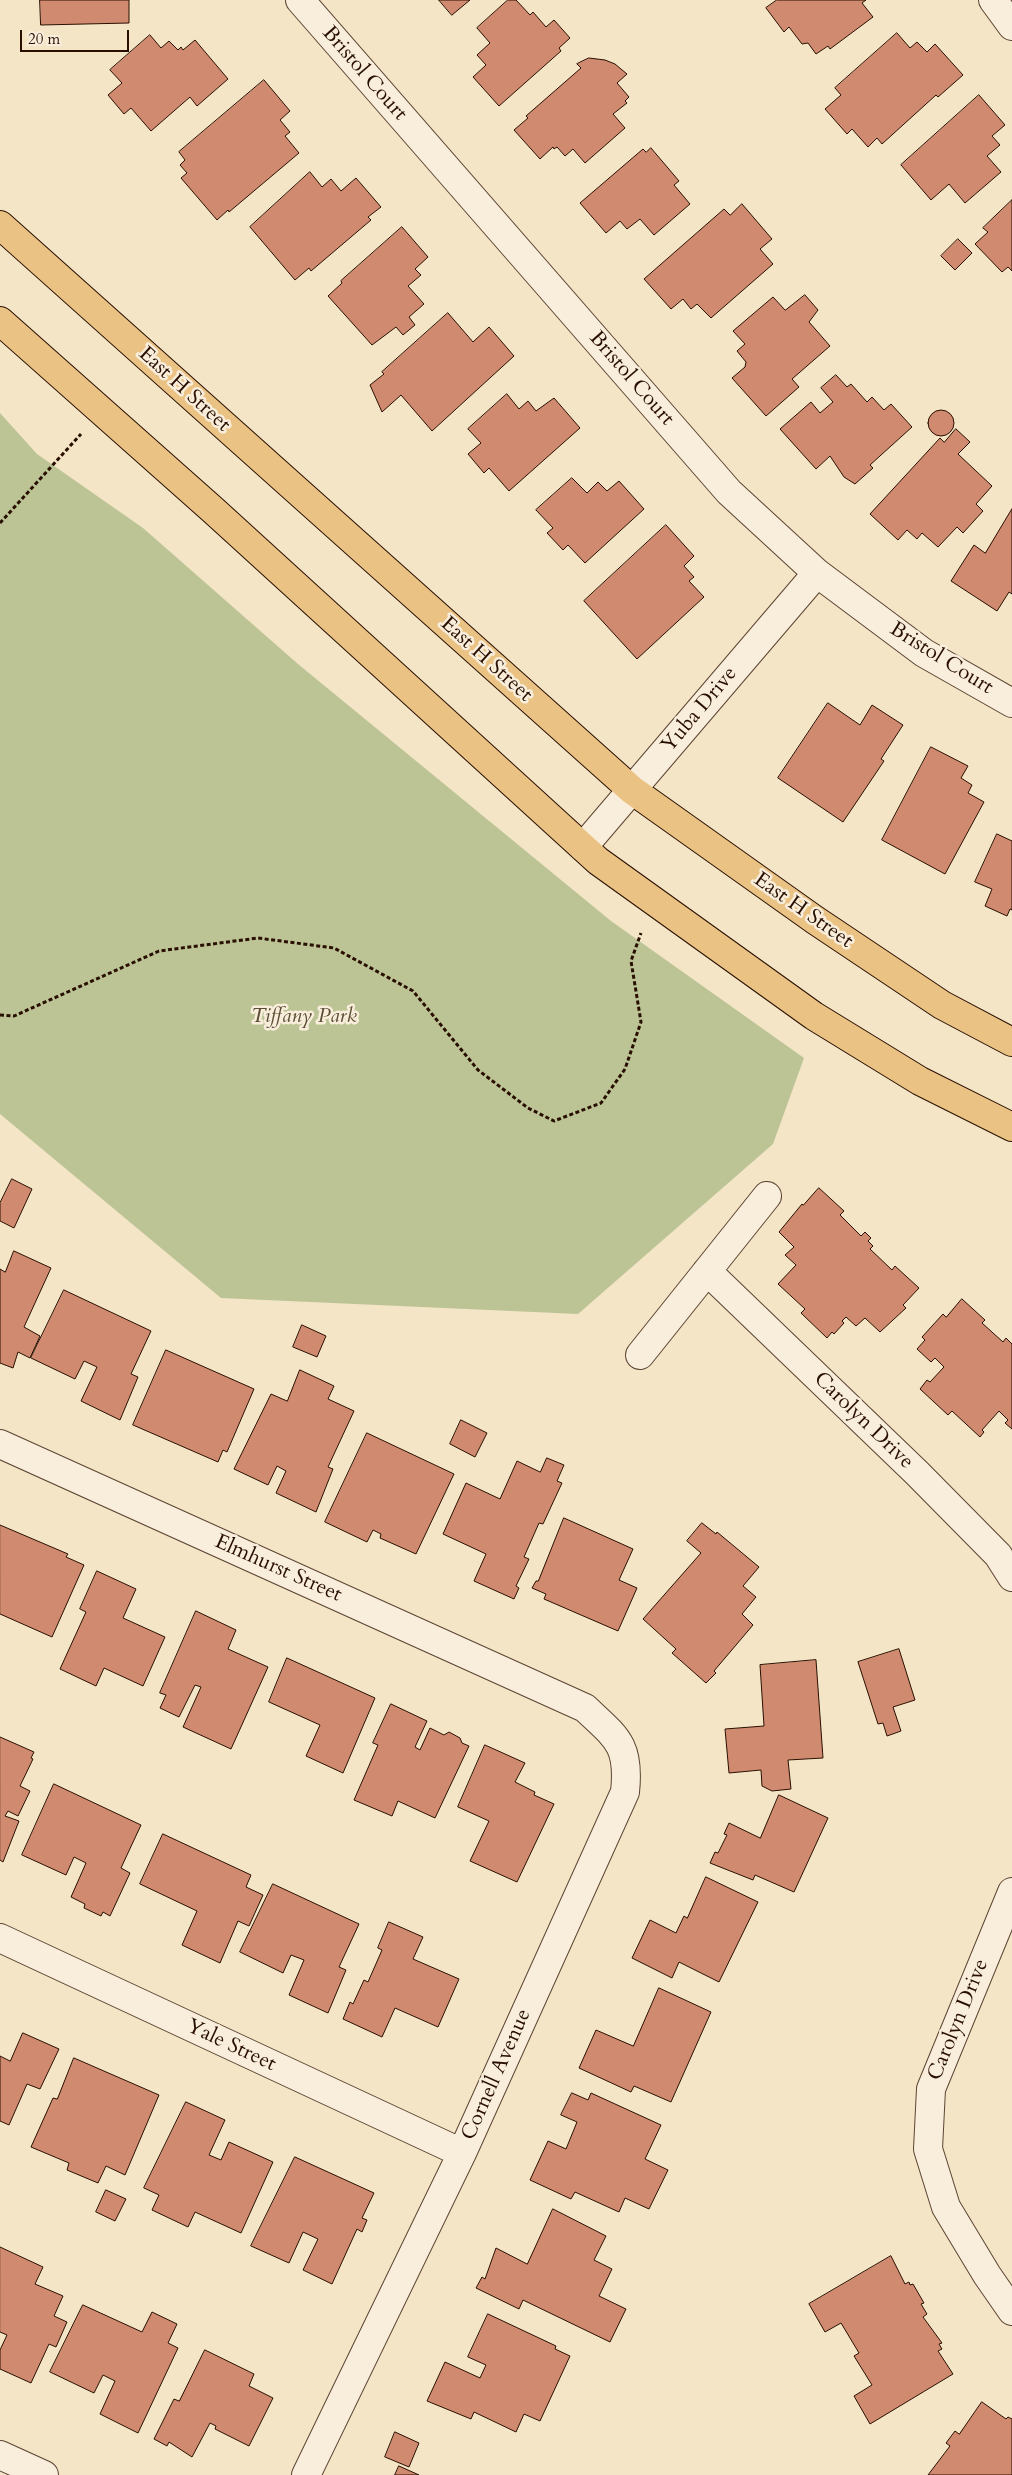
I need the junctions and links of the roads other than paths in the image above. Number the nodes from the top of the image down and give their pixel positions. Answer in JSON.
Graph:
{"nodes":[{"id":1,"x":300,"y":0,"type":"edge"},
{"id":2,"x":993,"y":0,"type":"edge"},
{"id":3,"x":1012,"y":26,"type":"edge"},
{"id":4,"x":0,"y":225,"type":"edge"},
{"id":5,"x":0,"y":321,"type":"edge"},
{"id":6,"x":817,"y":573,"type":"junction"},
{"id":7,"x":1012,"y":703,"type":"edge"},
{"id":8,"x":632,"y":790,"type":"junction"},
{"id":9,"x":583,"y":847,"type":"junction"},
{"id":10,"x":1012,"y":1042,"type":"edge"},
{"id":11,"x":1012,"y":1127,"type":"edge"},
{"id":12,"x":767,"y":1196,"type":"dead end"},
{"id":13,"x":706,"y":1271,"type":"junction"},
{"id":14,"x":640,"y":1355,"type":"dead end"},
{"id":15,"x":0,"y":1444,"type":"edge"},
{"id":16,"x":1012,"y":1577,"type":"edge"},
{"id":17,"x":555,"y":1694,"type":"joint"},
{"id":18,"x":1012,"y":1892,"type":"edge"},
{"id":19,"x":0,"y":1938,"type":"edge"},
{"id":20,"x":462,"y":2153,"type":"junction"},
{"id":21,"x":1012,"y":2311,"type":"edge"},
{"id":22,"x":0,"y":2455,"type":"edge"},
{"id":23,"x":44,"y":2475,"type":"edge"},
{"id":24,"x":306,"y":2475,"type":"edge"}],
"edges":[{"from":1,"to":6,"type":"street","name":"Bristol Court"},
{"from":2,"to":3,"type":"street"},
{"from":4,"to":8,"type":"main road","name":"East H Street"},
{"from":5,"to":9,"type":"main road"},
{"from":6,"to":7,"type":"street","name":"Bristol Court"},
{"from":6,"to":8,"type":"street","name":"Yuba Drive"},
{"from":8,"to":9,"type":"street","name":"Yuba Drive"},
{"from":8,"to":10,"type":"main road","name":"East H Street"},
{"from":9,"to":11,"type":"main road"},
{"from":12,"to":13,"type":"street"},
{"from":13,"to":14,"type":"street"},
{"from":13,"to":16,"type":"street","name":"Carolyn Drive"},
{"from":15,"to":17,"type":"street","name":"Elmhurst Street"},
{"from":17,"to":20,"type":"street","name":"Cornell Avenue"},
{"from":18,"to":21,"type":"street","name":"Carolyn Drive"},
{"from":19,"to":20,"type":"street","name":"Yale Street"},
{"from":20,"to":24,"type":"street","name":"Cornell Avenue"},
{"from":22,"to":23,"type":"street"}]}
